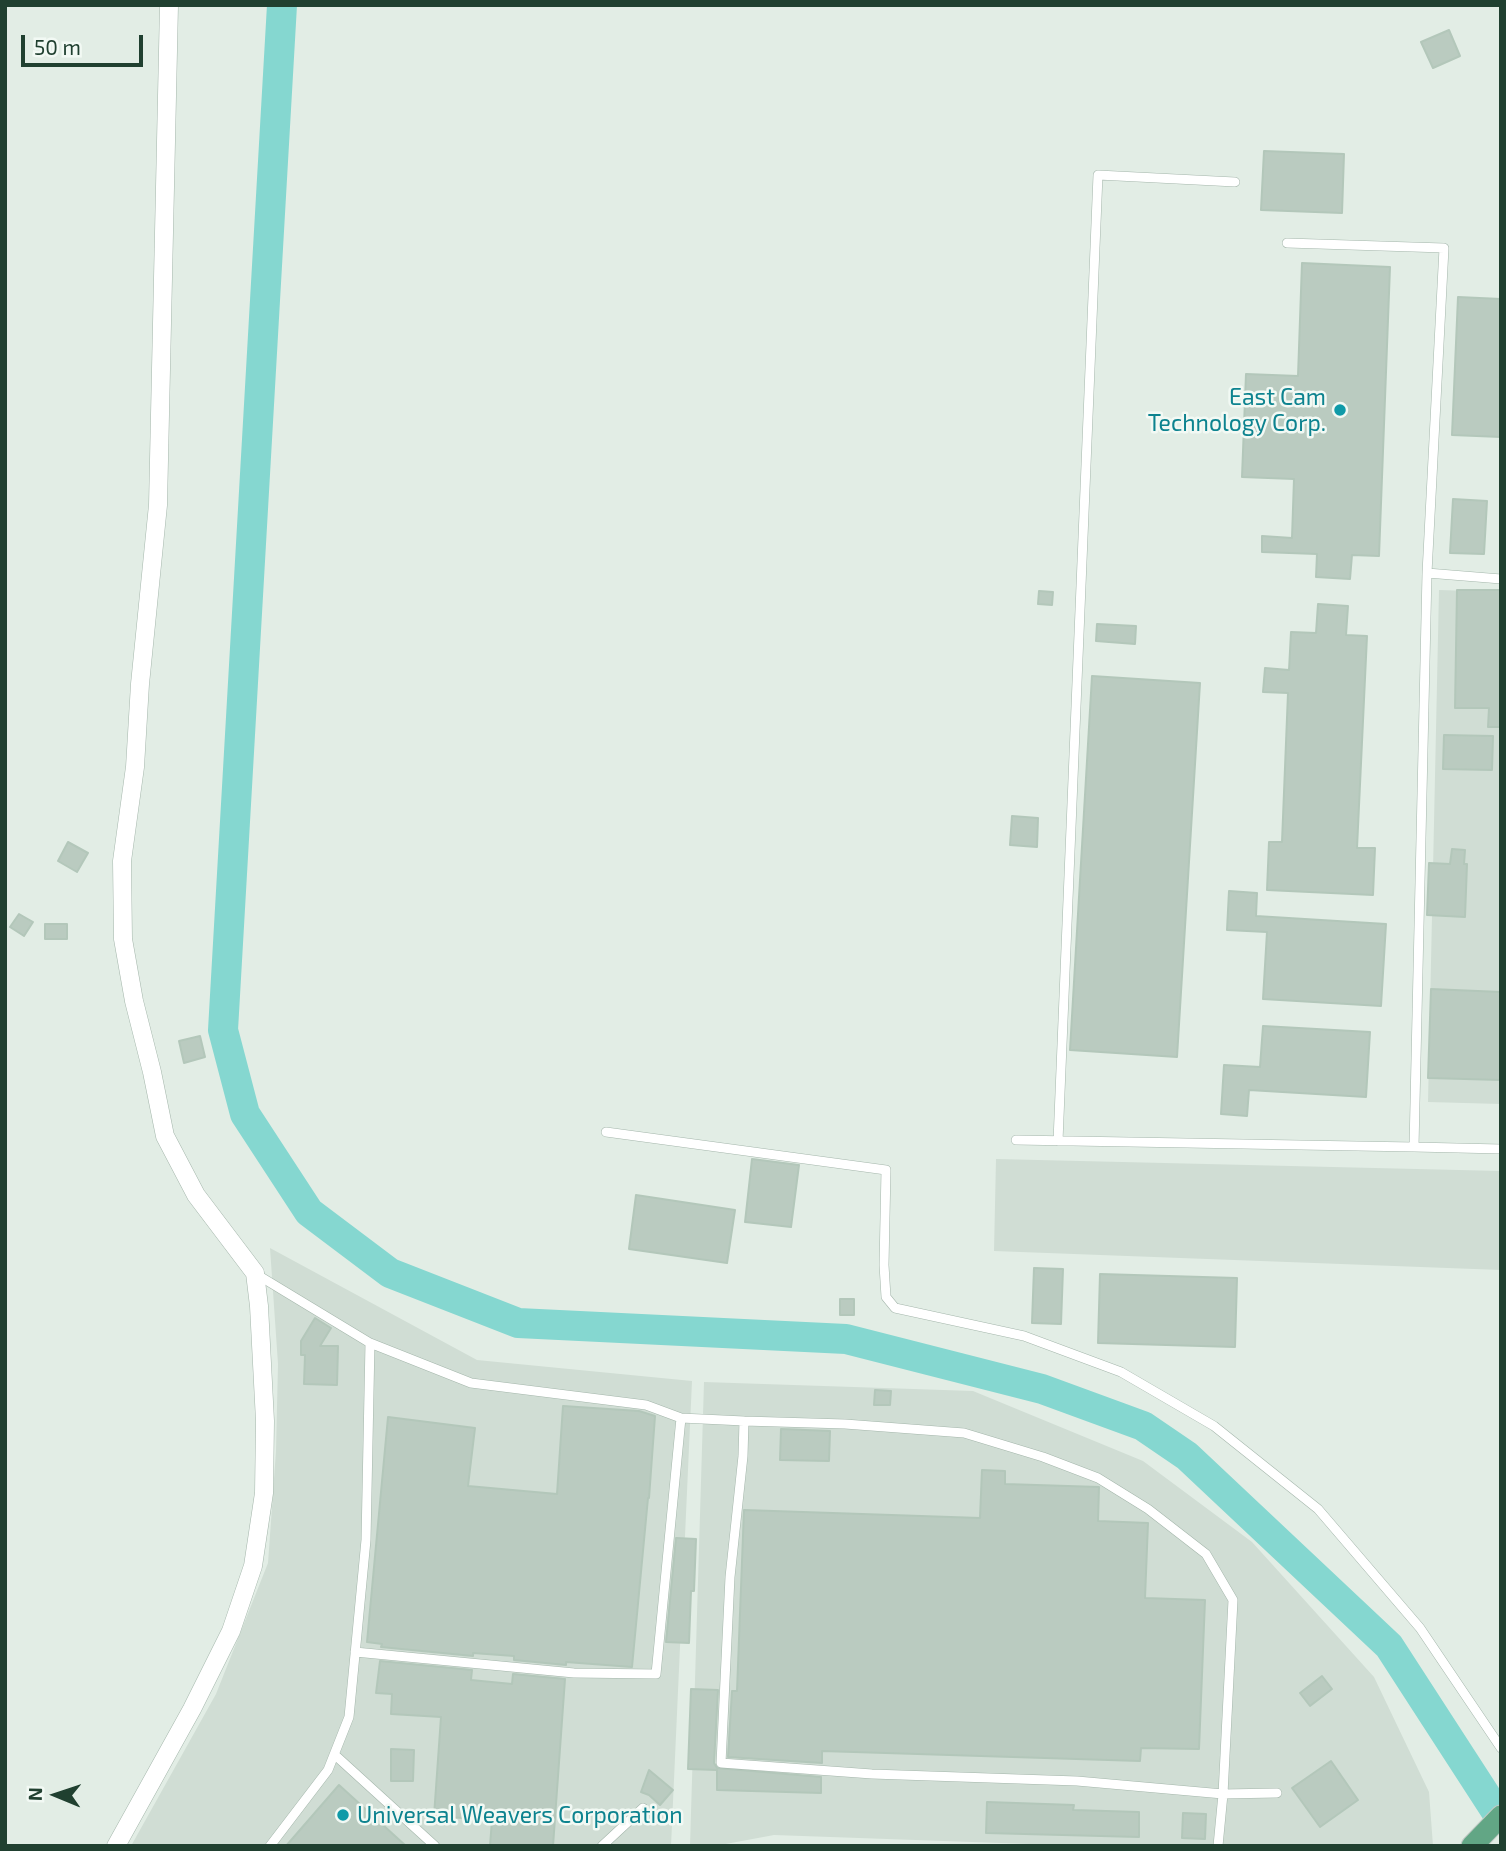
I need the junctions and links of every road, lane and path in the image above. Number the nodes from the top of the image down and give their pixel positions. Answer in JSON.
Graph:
{"nodes":[{"id":1,"x":169,"y":5,"type":"edge"},
{"id":2,"x":1236,"y":181,"type":"dead end"},
{"id":3,"x":1287,"y":243,"type":"dead end"},
{"id":4,"x":1427,"y":573,"type":"junction"},
{"id":5,"x":1501,"y":579,"type":"edge"},
{"id":6,"x":606,"y":1132,"type":"dead end"},
{"id":7,"x":1016,"y":1140,"type":"dead end"},
{"id":8,"x":1058,"y":1141,"type":"junction"},
{"id":9,"x":1414,"y":1147,"type":"junction"},
{"id":10,"x":1501,"y":1149,"type":"edge"},
{"id":11,"x":255,"y":1273,"type":"junction"},
{"id":12,"x":370,"y":1343,"type":"junction"},
{"id":13,"x":681,"y":1418,"type":"junction"},
{"id":14,"x":744,"y":1421,"type":"junction"},
{"id":15,"x":355,"y":1652,"type":"junction"},
{"id":16,"x":1501,"y":1748,"type":"edge"},
{"id":17,"x":335,"y":1755,"type":"junction"},
{"id":18,"x":1277,"y":1793,"type":"dead end"},
{"id":19,"x":1223,"y":1794,"type":"junction"},
{"id":20,"x":643,"y":1808,"type":"dead end"},
{"id":21,"x":1501,"y":1816,"type":"edge"},
{"id":22,"x":116,"y":1846,"type":"edge"},
{"id":23,"x":270,"y":1846,"type":"edge"},
{"id":24,"x":436,"y":1846,"type":"edge"},
{"id":25,"x":602,"y":1846,"type":"edge"},
{"id":26,"x":1218,"y":1846,"type":"edge"},
{"id":27,"x":1472,"y":1846,"type":"edge"}],
"edges":[{"from":1,"to":11,"type":"street"},
{"from":2,"to":8,"type":"lane"},
{"from":3,"to":4,"type":"lane"},
{"from":4,"to":5,"type":"lane"},
{"from":4,"to":9,"type":"lane"},
{"from":6,"to":16,"type":"lane"},
{"from":7,"to":8,"type":"lane"},
{"from":8,"to":9,"type":"lane"},
{"from":9,"to":10,"type":"lane"},
{"from":11,"to":12,"type":"lane"},
{"from":11,"to":22,"type":"street"},
{"from":12,"to":13,"type":"lane"},
{"from":12,"to":15,"type":"lane"},
{"from":13,"to":14,"type":"lane"},
{"from":13,"to":15,"type":"lane"},
{"from":14,"to":19,"type":"lane"},
{"from":14,"to":19,"type":"lane"},
{"from":15,"to":17,"type":"lane"},
{"from":17,"to":23,"type":"lane"},
{"from":17,"to":24,"type":"lane"},
{"from":18,"to":19,"type":"lane"},
{"from":19,"to":26,"type":"lane"},
{"from":20,"to":25,"type":"lane"},
{"from":21,"to":27,"type":"main road"}]}
